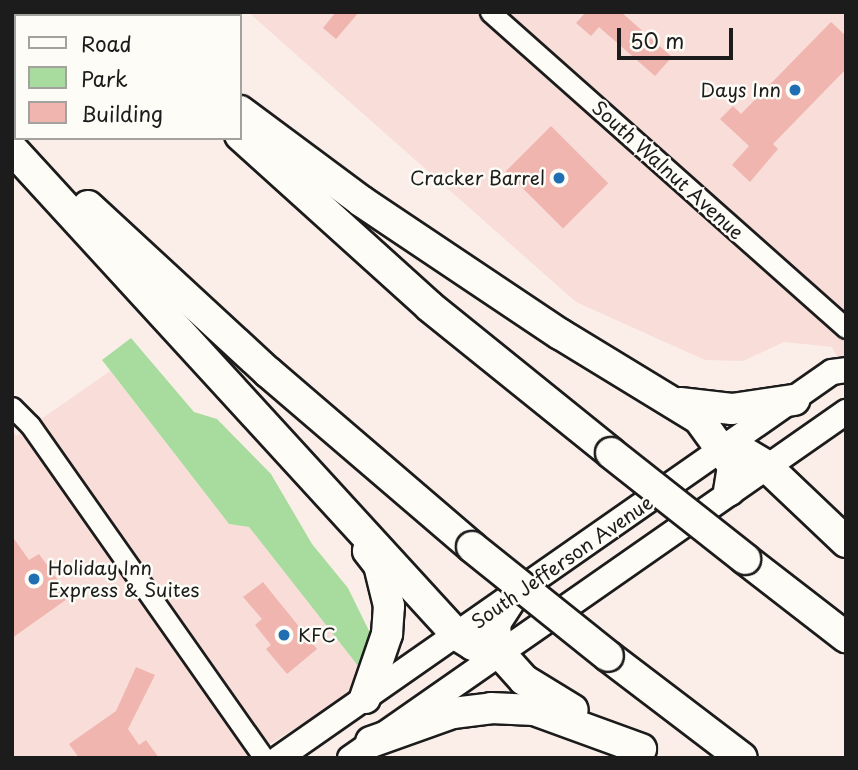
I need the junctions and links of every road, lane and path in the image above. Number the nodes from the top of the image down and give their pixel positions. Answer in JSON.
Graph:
{"nodes":[{"id":1,"x":491,"y":12,"type":"edge"},
{"id":2,"x":242,"y":112,"type":"edge"},
{"id":3,"x":242,"y":137,"type":"edge"},
{"id":4,"x":18,"y":140,"type":"edge"},
{"id":5,"x":12,"y":149,"type":"edge"},
{"id":6,"x":846,"y":328,"type":"edge"},
{"id":7,"x":846,"y":370,"type":"edge"},
{"id":8,"x":665,"y":400,"type":"junction"},
{"id":9,"x":794,"y":400,"type":"junction"},
{"id":10,"x":12,"y":407,"type":"edge"},
{"id":11,"x":846,"y":412,"type":"edge"},
{"id":12,"x":724,"y":450,"type":"junction"},
{"id":13,"x":765,"y":465,"type":"junction"},
{"id":14,"x":729,"y":491,"type":"junction"},
{"id":15,"x":335,"y":505,"type":"junction"},
{"id":16,"x":846,"y":542,"type":"edge"},
{"id":17,"x":512,"y":597,"type":"junction"},
{"id":18,"x":457,"y":635,"type":"junction"},
{"id":19,"x":846,"y":637,"type":"edge"},
{"id":20,"x":499,"y":653,"type":"junction"},
{"id":21,"x":366,"y":698,"type":"junction"},
{"id":22,"x":360,"y":750,"type":"edge"},
{"id":23,"x":649,"y":753,"type":"edge"},
{"id":24,"x":264,"y":758,"type":"edge"},
{"id":25,"x":279,"y":758,"type":"edge"},
{"id":26,"x":741,"y":758,"type":"edge"}],
"edges":[{"from":1,"to":6,"type":"street","name":"South Walnut Avenue"},
{"from":2,"to":8,"type":"highway"},
{"from":3,"to":19,"type":"highway","bridge":true},
{"from":4,"to":26,"type":"highway","bridge":true},
{"from":5,"to":15,"type":"highway"},
{"from":7,"to":9,"type":"main road","name":"South Jefferson Avenue"},
{"from":8,"to":9,"type":"highway"},
{"from":8,"to":12,"type":"highway"},
{"from":9,"to":12,"type":"main road","name":"South Jefferson Avenue"},
{"from":10,"to":24,"type":"street"},
{"from":11,"to":13,"type":"main road","name":"South Jefferson Avenue"},
{"from":12,"to":13,"type":"highway"},
{"from":12,"to":14,"type":"highway"},
{"from":12,"to":17,"type":"main road","name":"South Jefferson Avenue"},
{"from":13,"to":14,"type":"main road","name":"South Jefferson Avenue"},
{"from":13,"to":16,"type":"highway"},
{"from":14,"to":20,"type":"main road","name":"South Jefferson Avenue"},
{"from":15,"to":18,"type":"highway"},
{"from":15,"to":21,"type":"highway"},
{"from":17,"to":18,"type":"main road","name":"South Jefferson Avenue"},
{"from":17,"to":20,"type":"highway"},
{"from":18,"to":20,"type":"highway"},
{"from":18,"to":21,"type":"main road","name":"South Jefferson Avenue"},
{"from":20,"to":22,"type":"main road","name":"South Jefferson Avenue"},
{"from":20,"to":23,"type":"highway"},
{"from":21,"to":25,"type":"main road","name":"South Jefferson Avenue"},
{"from":22,"to":23,"type":"highway"}]}
